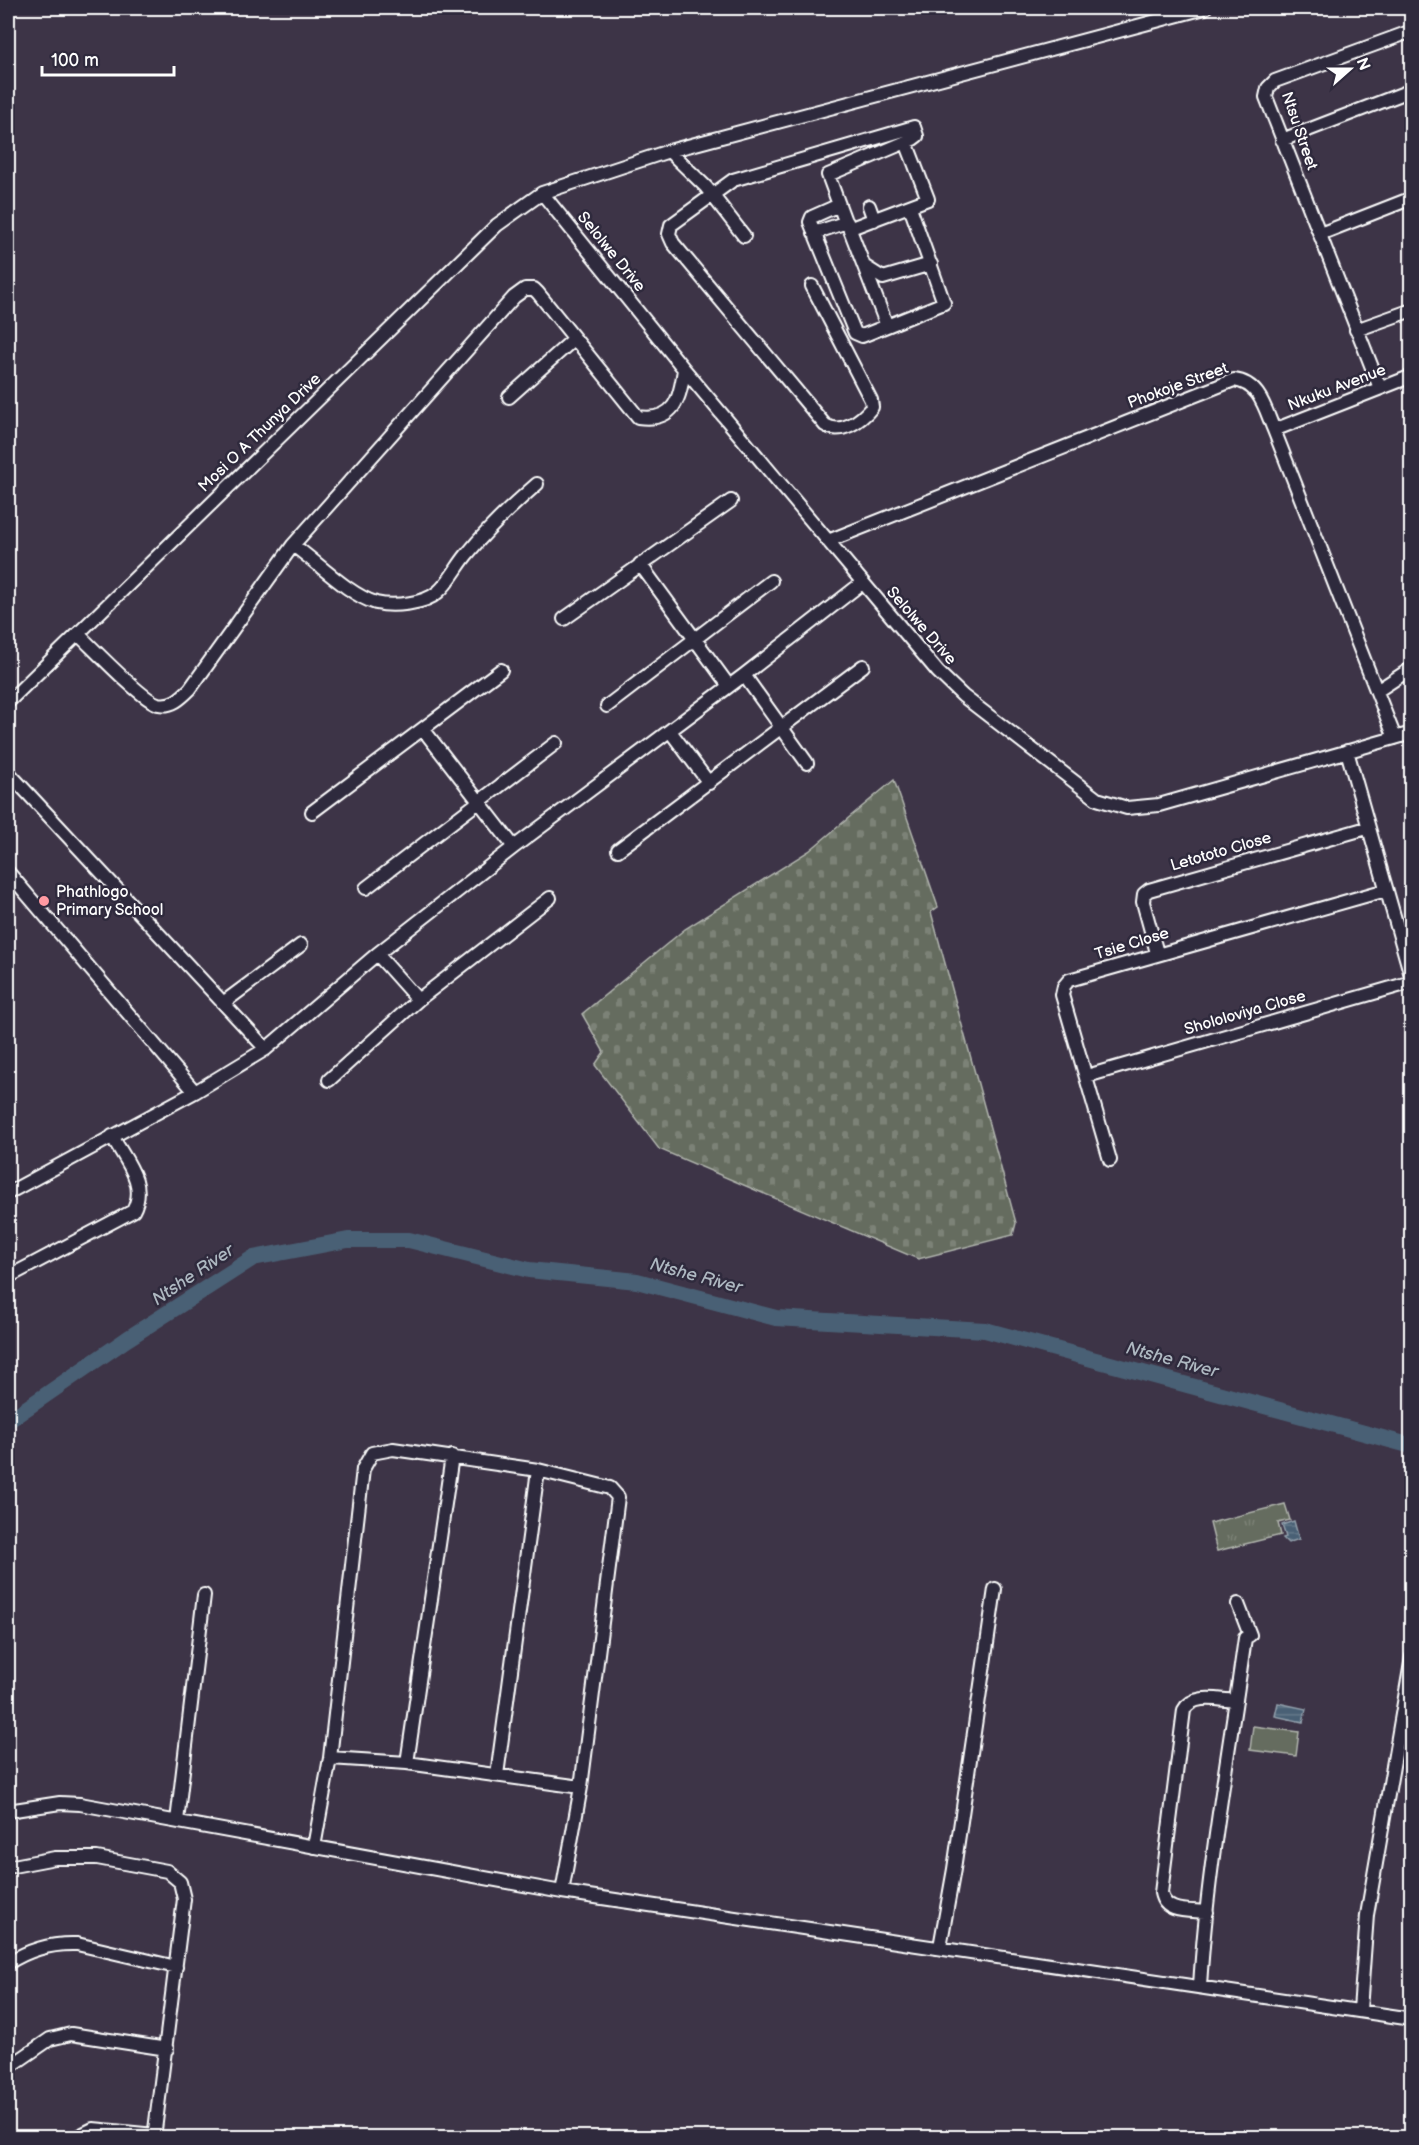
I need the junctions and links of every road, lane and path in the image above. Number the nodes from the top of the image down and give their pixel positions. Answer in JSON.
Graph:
{"nodes":[{"id":1,"x":1204,"y":8,"type":"edge"},
{"id":2,"x":1412,"y":31,"type":"edge"},
{"id":3,"x":1412,"y":90,"type":"edge"},
{"id":4,"x":1282,"y":140,"type":"junction"},
{"id":5,"x":867,"y":141,"type":"junction"},
{"id":6,"x":906,"y":142,"type":"junction"},
{"id":7,"x":669,"y":151,"type":"junction"},
{"id":8,"x":821,"y":155,"type":"junction"},
{"id":9,"x":873,"y":157,"type":"junction"},
{"id":10,"x":828,"y":175,"type":"junction"},
{"id":11,"x":542,"y":193,"type":"junction"},
{"id":12,"x":711,"y":197,"type":"junction"},
{"id":13,"x":1412,"y":198,"type":"edge"},
{"id":14,"x":839,"y":205,"type":"junction"},
{"id":15,"x":869,"y":206,"type":"dead end"},
{"id":16,"x":910,"y":207,"type":"junction"},
{"id":17,"x":874,"y":220,"type":"junction"},
{"id":18,"x":848,"y":225,"type":"junction"},
{"id":19,"x":814,"y":233,"type":"junction"},
{"id":20,"x":1320,"y":234,"type":"junction"},
{"id":21,"x":744,"y":236,"type":"dead end"},
{"id":22,"x":931,"y":264,"type":"junction"},
{"id":23,"x":864,"y":266,"type":"junction"},
{"id":24,"x":812,"y":286,"type":"dead end"},
{"id":25,"x":1412,"y":310,"type":"edge"},
{"id":26,"x":887,"y":326,"type":"junction"},
{"id":27,"x":1356,"y":330,"type":"junction"},
{"id":28,"x":574,"y":339,"type":"junction"},
{"id":29,"x":684,"y":369,"type":"junction"},
{"id":30,"x":1412,"y":376,"type":"edge"},
{"id":31,"x":1380,"y":388,"type":"junction"},
{"id":32,"x":509,"y":397,"type":"dead end"},
{"id":33,"x":1274,"y":430,"type":"junction"},
{"id":34,"x":537,"y":484,"type":"dead end"},
{"id":35,"x":731,"y":501,"type":"dead end"},
{"id":36,"x":828,"y":541,"type":"junction"},
{"id":37,"x":293,"y":545,"type":"junction"},
{"id":38,"x":640,"y":564,"type":"junction"},
{"id":39,"x":771,"y":581,"type":"dead end"},
{"id":40,"x":862,"y":583,"type":"junction"},
{"id":41,"x":564,"y":619,"type":"dead end"},
{"id":42,"x":78,"y":634,"type":"junction"},
{"id":43,"x":694,"y":640,"type":"junction"},
{"id":44,"x":863,"y":666,"type":"dead end"},
{"id":45,"x":1412,"y":668,"type":"edge"},
{"id":46,"x":501,"y":670,"type":"dead end"},
{"id":47,"x":744,"y":675,"type":"junction"},
{"id":48,"x":729,"y":686,"type":"junction"},
{"id":49,"x":1377,"y":691,"type":"junction"},
{"id":50,"x":8,"y":702,"type":"edge"},
{"id":51,"x":607,"y":706,"type":"dead end"},
{"id":52,"x":780,"y":726,"type":"junction"},
{"id":53,"x":423,"y":729,"type":"junction"},
{"id":54,"x":669,"y":731,"type":"junction"},
{"id":55,"x":1412,"y":733,"type":"edge"},
{"id":56,"x":1395,"y":738,"type":"junction"},
{"id":57,"x":556,"y":743,"type":"dead end"},
{"id":58,"x":1347,"y":751,"type":"junction"},
{"id":59,"x":807,"y":763,"type":"dead end"},
{"id":60,"x":8,"y":772,"type":"edge"},
{"id":61,"x":709,"y":783,"type":"junction"},
{"id":62,"x":478,"y":801,"type":"junction"},
{"id":63,"x":312,"y":813,"type":"dead end"},
{"id":64,"x":1367,"y":828,"type":"junction"},
{"id":65,"x":514,"y":847,"type":"junction"},
{"id":66,"x":618,"y":850,"type":"dead end"},
{"id":67,"x":8,"y":872,"type":"edge"},
{"id":68,"x":366,"y":888,"type":"dead end"},
{"id":69,"x":1386,"y":890,"type":"junction"},
{"id":70,"x":550,"y":898,"type":"dead end"},
{"id":71,"x":301,"y":945,"type":"dead end"},
{"id":72,"x":1157,"y":953,"type":"junction"},
{"id":73,"x":377,"y":954,"type":"junction"},
{"id":74,"x":1412,"y":981,"type":"edge"},
{"id":75,"x":418,"y":1000,"type":"junction"},
{"id":76,"x":223,"y":1003,"type":"junction"},
{"id":77,"x":266,"y":1049,"type":"junction"},
{"id":78,"x":1087,"y":1076,"type":"junction"},
{"id":79,"x":329,"y":1080,"type":"dead end"},
{"id":80,"x":195,"y":1092,"type":"junction"},
{"id":81,"x":112,"y":1136,"type":"junction"},
{"id":82,"x":1110,"y":1160,"type":"dead end"},
{"id":83,"x":8,"y":1192,"type":"edge"},
{"id":84,"x":8,"y":1276,"type":"edge"},
{"id":85,"x":452,"y":1456,"type":"junction"},
{"id":86,"x":538,"y":1470,"type":"junction"},
{"id":87,"x":995,"y":1589,"type":"dead end"},
{"id":88,"x":204,"y":1595,"type":"dead end"},
{"id":89,"x":1238,"y":1604,"type":"dead end"},
{"id":90,"x":1410,"y":1664,"type":"edge"},
{"id":91,"x":1236,"y":1701,"type":"junction"},
{"id":92,"x":330,"y":1758,"type":"junction"},
{"id":93,"x":407,"y":1763,"type":"junction"},
{"id":94,"x":497,"y":1775,"type":"junction"},
{"id":95,"x":581,"y":1787,"type":"junction"},
{"id":96,"x":8,"y":1811,"type":"edge"},
{"id":97,"x":177,"y":1821,"type":"junction"},
{"id":98,"x":314,"y":1847,"type":"junction"},
{"id":99,"x":8,"y":1867,"type":"edge"},
{"id":100,"x":562,"y":1892,"type":"junction"},
{"id":101,"x":1207,"y":1912,"type":"junction"},
{"id":102,"x":940,"y":1947,"type":"junction"},
{"id":103,"x":8,"y":1964,"type":"edge"},
{"id":104,"x":176,"y":1967,"type":"junction"},
{"id":105,"x":1200,"y":1986,"type":"junction"},
{"id":106,"x":1360,"y":2010,"type":"junction"},
{"id":107,"x":1412,"y":2019,"type":"edge"},
{"id":108,"x":166,"y":2049,"type":"junction"},
{"id":109,"x":8,"y":2068,"type":"edge"},
{"id":110,"x":154,"y":2136,"type":"edge"},
{"id":111,"x":75,"y":2138,"type":"edge"}],
"edges":[{"from":1,"to":7,"type":"street","name":"Mosi O A Thunya Drive"},
{"from":2,"to":4,"type":"street","name":"Ntsu Street"},
{"from":3,"to":4,"type":"street"},
{"from":4,"to":20,"type":"street","name":"Ntsu Street"},
{"from":5,"to":6,"type":"street"},
{"from":5,"to":8,"type":"street"},
{"from":5,"to":9,"type":"street"},
{"from":6,"to":9,"type":"street"},
{"from":6,"to":16,"type":"street"},
{"from":7,"to":11,"type":"street","name":"Mosi O A Thunya Drive"},
{"from":7,"to":12,"type":"street"},
{"from":8,"to":10,"type":"street"},
{"from":8,"to":12,"type":"street"},
{"from":9,"to":10,"type":"street"},
{"from":10,"to":14,"type":"street"},
{"from":11,"to":29,"type":"street","name":"Selolwe Drive"},
{"from":11,"to":42,"type":"street","name":"Mosi O A Thunya Drive"},
{"from":12,"to":21,"type":"street"},
{"from":12,"to":24,"type":"street"},
{"from":13,"to":20,"type":"street"},
{"from":14,"to":18,"type":"street"},
{"from":14,"to":19,"type":"street"},
{"from":15,"to":17,"type":"street"},
{"from":16,"to":17,"type":"street"},
{"from":16,"to":22,"type":"street"},
{"from":17,"to":18,"type":"street"},
{"from":18,"to":19,"type":"street"},
{"from":18,"to":23,"type":"street"},
{"from":19,"to":26,"type":"street"},
{"from":20,"to":27,"type":"street","name":"Ntsu Street"},
{"from":22,"to":23,"type":"street"},
{"from":22,"to":26,"type":"street"},
{"from":23,"to":26,"type":"street"},
{"from":25,"to":27,"type":"street"},
{"from":27,"to":31,"type":"street","name":"Ntsu Street"},
{"from":28,"to":29,"type":"street"},
{"from":28,"to":32,"type":"street"},
{"from":28,"to":37,"type":"street"},
{"from":29,"to":36,"type":"street","name":"Selolwe Drive"},
{"from":30,"to":31,"type":"street","name":"Nkuku Avenue"},
{"from":31,"to":33,"type":"street","name":"Nkuku Avenue"},
{"from":33,"to":36,"type":"street","name":"Phokoje Street"},
{"from":33,"to":49,"type":"street","name":"Phokoje Street"},
{"from":34,"to":37,"type":"street"},
{"from":35,"to":38,"type":"street"},
{"from":36,"to":40,"type":"street","name":"Selolwe Drive"},
{"from":37,"to":42,"type":"street"},
{"from":38,"to":41,"type":"street"},
{"from":38,"to":43,"type":"street"},
{"from":39,"to":43,"type":"street"},
{"from":40,"to":47,"type":"street"},
{"from":40,"to":58,"type":"street","name":"Selolwe Drive"},
{"from":42,"to":50,"type":"street","name":"Mosi O A Thunya Drive"},
{"from":43,"to":48,"type":"street"},
{"from":43,"to":51,"type":"street"},
{"from":44,"to":52,"type":"street"},
{"from":45,"to":49,"type":"street"},
{"from":46,"to":53,"type":"street"},
{"from":47,"to":48,"type":"street"},
{"from":47,"to":52,"type":"street"},
{"from":48,"to":54,"type":"street"},
{"from":49,"to":56,"type":"street","name":"Phokoje Street"},
{"from":52,"to":59,"type":"street"},
{"from":52,"to":61,"type":"street"},
{"from":53,"to":62,"type":"street"},
{"from":53,"to":63,"type":"street"},
{"from":54,"to":61,"type":"street"},
{"from":54,"to":65,"type":"street"},
{"from":55,"to":56,"type":"street","name":"Selolwe Drive"},
{"from":56,"to":58,"type":"street","name":"Selolwe Drive"},
{"from":57,"to":62,"type":"street"},
{"from":58,"to":64,"type":"street"},
{"from":60,"to":76,"type":"street"},
{"from":61,"to":66,"type":"street"},
{"from":62,"to":65,"type":"street"},
{"from":62,"to":68,"type":"street"},
{"from":64,"to":69,"type":"street"},
{"from":64,"to":72,"type":"street","name":"Letototo Close"},
{"from":65,"to":73,"type":"street"},
{"from":67,"to":80,"type":"street"},
{"from":69,"to":72,"type":"street","name":"Tsie Close"},
{"from":69,"to":74,"type":"street"},
{"from":70,"to":75,"type":"street"},
{"from":71,"to":76,"type":"street"},
{"from":72,"to":78,"type":"street","name":"Tsie Close"},
{"from":73,"to":75,"type":"street"},
{"from":73,"to":77,"type":"street"},
{"from":74,"to":78,"type":"street","name":"Shololoviya Close"},
{"from":75,"to":79,"type":"street"},
{"from":76,"to":77,"type":"street"},
{"from":77,"to":80,"type":"street"},
{"from":78,"to":82,"type":"street","name":"Tsie Close"},
{"from":80,"to":81,"type":"street"},
{"from":81,"to":83,"type":"street"},
{"from":81,"to":84,"type":"street"},
{"from":85,"to":86,"type":"street"},
{"from":85,"to":92,"type":"street"},
{"from":85,"to":93,"type":"street"},
{"from":86,"to":94,"type":"street"},
{"from":86,"to":95,"type":"street"},
{"from":87,"to":102,"type":"street"},
{"from":88,"to":97,"type":"street"},
{"from":89,"to":91,"type":"street"},
{"from":90,"to":106,"type":"street"},
{"from":91,"to":101,"type":"street"},
{"from":91,"to":101,"type":"street"},
{"from":92,"to":93,"type":"street"},
{"from":92,"to":98,"type":"street"},
{"from":93,"to":94,"type":"street"},
{"from":94,"to":95,"type":"street"},
{"from":95,"to":100,"type":"street"},
{"from":96,"to":97,"type":"street"},
{"from":97,"to":98,"type":"street"},
{"from":98,"to":100,"type":"street"},
{"from":99,"to":104,"type":"street"},
{"from":100,"to":102,"type":"street"},
{"from":101,"to":105,"type":"street"},
{"from":102,"to":105,"type":"street"},
{"from":103,"to":104,"type":"street"},
{"from":104,"to":108,"type":"street"},
{"from":105,"to":106,"type":"street"},
{"from":106,"to":107,"type":"street"},
{"from":108,"to":109,"type":"street"},
{"from":108,"to":110,"type":"street"},
{"from":110,"to":111,"type":"street"}]}
